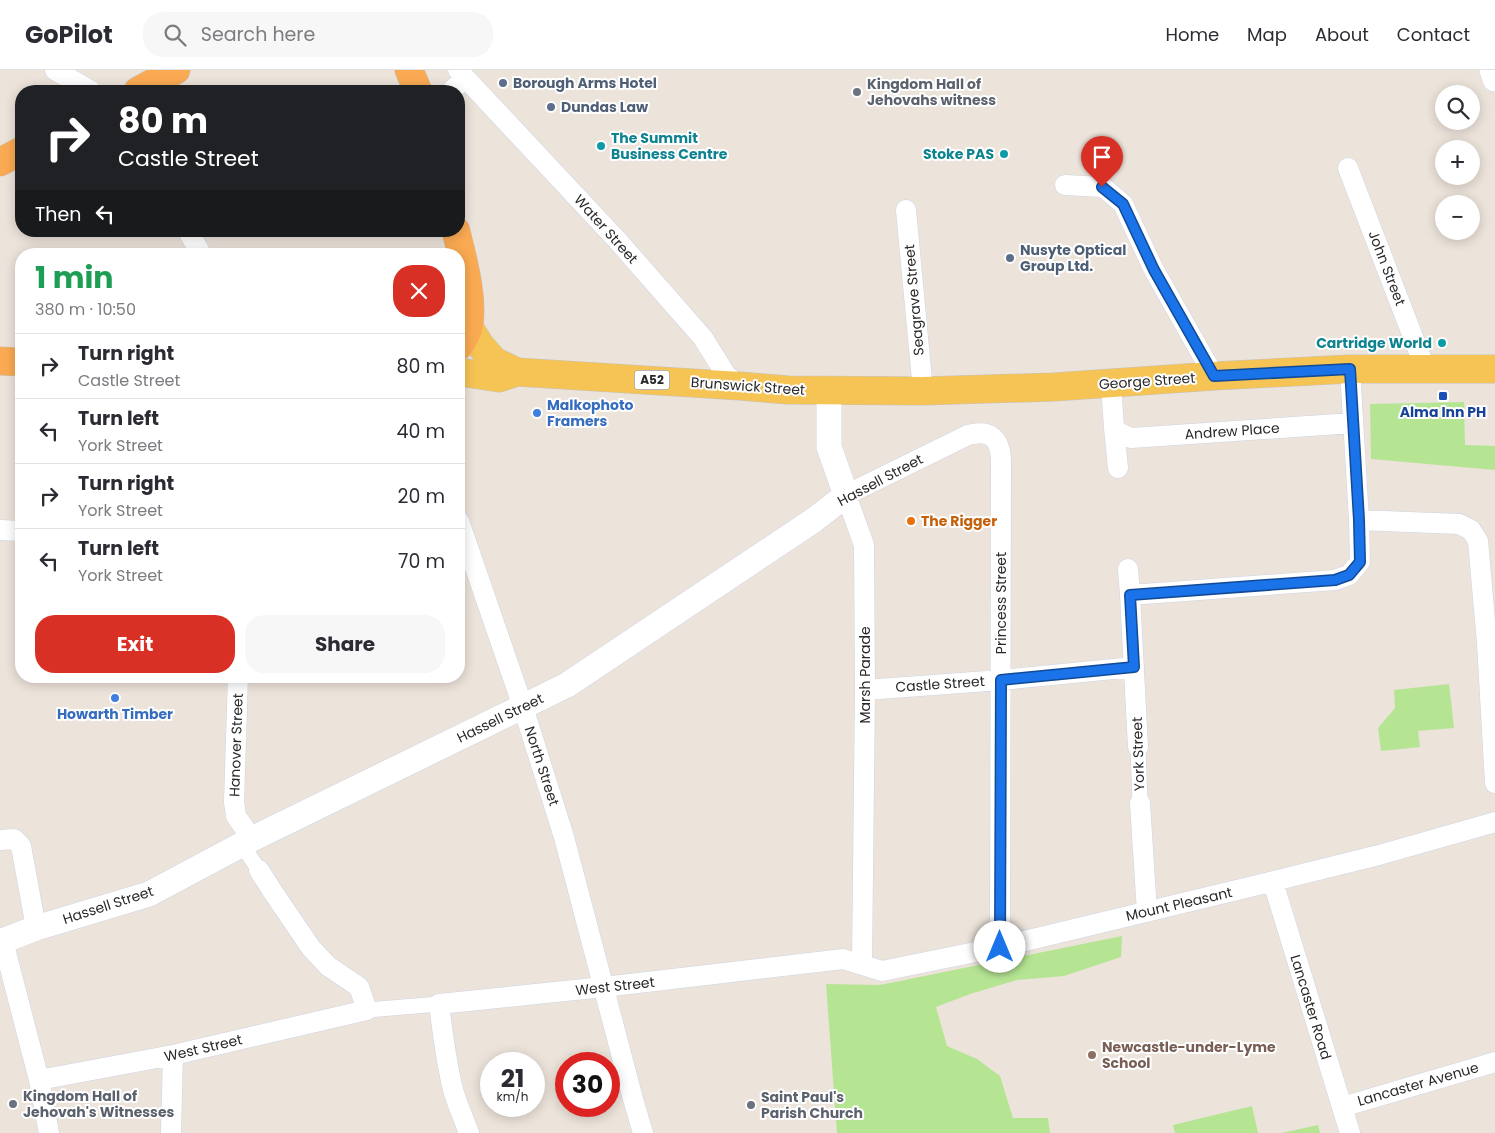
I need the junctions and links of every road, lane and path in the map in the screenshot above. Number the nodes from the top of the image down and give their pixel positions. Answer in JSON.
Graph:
{"nodes":[{"id":1,"x":55,"y":70,"type":"edge"},
{"id":2,"x":176,"y":70,"type":"edge"},
{"id":3,"x":409,"y":70,"type":"edge"},
{"id":4,"x":1492,"y":70,"type":"edge"},
{"id":5,"x":1495,"y":79,"type":"edge"},
{"id":6,"x":81,"y":85,"type":"edge"},
{"id":7,"x":149,"y":85,"type":"edge"},
{"id":8,"x":415,"y":85,"type":"edge"},
{"id":9,"x":465,"y":87,"type":"edge"},
{"id":10,"x":15,"y":154,"type":"edge"},
{"id":11,"x":0,"y":162,"type":"edge"},
{"id":12,"x":1348,"y":168,"type":"dead end"},
{"id":13,"x":1064,"y":186,"type":"dead end"},
{"id":14,"x":906,"y":210,"type":"dead end"},
{"id":15,"x":191,"y":237,"type":"edge"},
{"id":16,"x":198,"y":248,"type":"edge"},
{"id":17,"x":465,"y":276,"type":"edge"},
{"id":18,"x":465,"y":325,"type":"edge"},
{"id":19,"x":465,"y":337,"type":"edge"},
{"id":20,"x":0,"y":361,"type":"edge"},
{"id":21,"x":15,"y":362,"type":"edge"},
{"id":22,"x":1425,"y":368,"type":"junction"},
{"id":23,"x":1350,"y":369,"type":"junction"},
{"id":24,"x":1495,"y":370,"type":"edge"},
{"id":25,"x":517,"y":372,"type":"junction"},
{"id":26,"x":465,"y":373,"type":"edge"},
{"id":27,"x":1214,"y":376,"type":"junction"},
{"id":28,"x":1110,"y":384,"type":"junction"},
{"id":29,"x":740,"y":386,"type":"junction"},
{"id":30,"x":829,"y":391,"type":"junction"},
{"id":31,"x":922,"y":391,"type":"junction"},
{"id":32,"x":1353,"y":423,"type":"junction"},
{"id":33,"x":1114,"y":428,"type":"junction"},
{"id":34,"x":968,"y":435,"type":"joint"},
{"id":35,"x":1118,"y":468,"type":"dead end"},
{"id":36,"x":846,"y":495,"type":"junction"},
{"id":37,"x":1359,"y":520,"type":"junction"},
{"id":38,"x":0,"y":530,"type":"edge"},
{"id":39,"x":15,"y":531,"type":"edge"},
{"id":40,"x":465,"y":538,"type":"edge"},
{"id":41,"x":1128,"y":569,"type":"dead end"},
{"id":42,"x":1130,"y":595,"type":"junction"},
{"id":43,"x":1134,"y":667,"type":"junction"},
{"id":44,"x":1001,"y":680,"type":"junction"},
{"id":45,"x":238,"y":683,"type":"edge"},
{"id":46,"x":865,"y":690,"type":"junction"},
{"id":47,"x":523,"y":707,"type":"junction"},
{"id":48,"x":1138,"y":747,"type":"joint"},
{"id":49,"x":1495,"y":783,"type":"edge"},
{"id":50,"x":1140,"y":803,"type":"joint"},
{"id":51,"x":1495,"y":822,"type":"edge"},
{"id":52,"x":7,"y":839,"type":"edge"},
{"id":53,"x":247,"y":842,"type":"junction"},
{"id":54,"x":259,"y":870,"type":"joint"},
{"id":55,"x":1273,"y":882,"type":"junction"},
{"id":56,"x":1147,"y":912,"type":"junction"},
{"id":57,"x":36,"y":928,"type":"junction"},
{"id":58,"x":2,"y":941,"type":"edge"},
{"id":59,"x":1000,"y":947,"type":"junction"},
{"id":60,"x":862,"y":965,"type":"junction"},
{"id":61,"x":604,"y":987,"type":"junction"},
{"id":62,"x":440,"y":1004,"type":"junction"},
{"id":63,"x":367,"y":1010,"type":"junction"},
{"id":64,"x":174,"y":1055,"type":"junction"},
{"id":65,"x":1495,"y":1062,"type":"edge"},
{"id":66,"x":39,"y":1080,"type":"junction"},
{"id":67,"x":1342,"y":1107,"type":"junction"},
{"id":68,"x":49,"y":1133,"type":"edge"},
{"id":69,"x":171,"y":1133,"type":"edge"},
{"id":70,"x":469,"y":1133,"type":"edge"},
{"id":71,"x":643,"y":1133,"type":"edge"},
{"id":72,"x":1350,"y":1133,"type":"edge"}],
"edges":[{"from":1,"to":6,"type":"street"},
{"from":2,"to":7,"type":"highway"},
{"from":3,"to":8,"type":"highway"},
{"from":4,"to":5,"type":"street"},
{"from":9,"to":29,"type":"street","name":"Water Street"},
{"from":10,"to":11,"type":"highway"},
{"from":12,"to":22,"type":"street","name":"John Street"},
{"from":13,"to":27,"type":"street"},
{"from":14,"to":31,"type":"street","name":"Seagrave Street"},
{"from":15,"to":16,"type":"street"},
{"from":17,"to":18,"type":"highway","number":"A52"},
{"from":19,"to":25,"type":"main road","number":"A52"},
{"from":20,"to":21,"type":"highway"},
{"from":22,"to":23,"type":"main road","name":"George Street","number":"A52"},
{"from":22,"to":24,"type":"main road","name":"George Street","number":"A52"},
{"from":23,"to":27,"type":"main road","name":"George Street","number":"A52"},
{"from":23,"to":32,"type":"street"},
{"from":25,"to":26,"type":"main road","number":"A52"},
{"from":25,"to":29,"type":"main road","name":"Brunswick Street","number":"A52"},
{"from":27,"to":28,"type":"main road","name":"George Street","number":"A52"},
{"from":28,"to":31,"type":"main road","name":"George Street","number":"A52"},
{"from":28,"to":33,"type":"street"},
{"from":29,"to":30,"type":"main road","name":"Brunswick Street","number":"A52"},
{"from":30,"to":31,"type":"main road","name":"George Street","number":"A52"},
{"from":30,"to":36,"type":"street","name":"Marsh Parade"},
{"from":32,"to":33,"type":"street","name":"Andrew Place"},
{"from":32,"to":37,"type":"street"},
{"from":33,"to":35,"type":"street"},
{"from":34,"to":36,"type":"street","name":"Hassell Street"},
{"from":34,"to":44,"type":"street","name":"Princess Street"},
{"from":36,"to":46,"type":"street","name":"Marsh Parade"},
{"from":36,"to":47,"type":"street","name":"Hassell Street"},
{"from":37,"to":42,"type":"street"},
{"from":37,"to":49,"type":"street"},
{"from":38,"to":39,"type":"street"},
{"from":40,"to":47,"type":"street","name":"North Street"},
{"from":41,"to":42,"type":"street","name":"York Street"},
{"from":42,"to":43,"type":"street","name":"York Street"},
{"from":43,"to":44,"type":"street","name":"Castle Street"},
{"from":43,"to":48,"type":"street","name":"York Street"},
{"from":44,"to":46,"type":"street","name":"Castle Street"},
{"from":44,"to":59,"type":"street","name":"Princess Street"},
{"from":45,"to":53,"type":"street","name":"Hanover Street"},
{"from":46,"to":60,"type":"street","name":"Marsh Parade"},
{"from":47,"to":53,"type":"street","name":"Hassell Street"},
{"from":47,"to":61,"type":"street","name":"North Street"},
{"from":48,"to":50,"type":"street","name":"York Street"},
{"from":50,"to":56,"type":"street","name":"York Street"},
{"from":51,"to":55,"type":"street","name":"Mount Pleasant"},
{"from":52,"to":57,"type":"street"},
{"from":53,"to":54,"type":"street"},
{"from":53,"to":57,"type":"street","name":"Hassell Street"},
{"from":54,"to":63,"type":"street"},
{"from":55,"to":56,"type":"street","name":"Mount Pleasant"},
{"from":55,"to":67,"type":"street","name":"Lancaster Road"},
{"from":56,"to":59,"type":"street","name":"Mount Pleasant"},
{"from":57,"to":58,"type":"street","name":"Hassell Street"},
{"from":58,"to":66,"type":"street"},
{"from":59,"to":60,"type":"street","name":"Mount Pleasant"},
{"from":60,"to":61,"type":"street","name":"West Street"},
{"from":61,"to":62,"type":"street","name":"West Street"},
{"from":61,"to":71,"type":"street","name":"North Street"},
{"from":62,"to":63,"type":"street","name":"West Street"},
{"from":62,"to":70,"type":"street"},
{"from":63,"to":64,"type":"street","name":"West Street"},
{"from":64,"to":66,"type":"street","name":"West Street"},
{"from":64,"to":69,"type":"street"},
{"from":65,"to":67,"type":"street","name":"Lancaster Avenue"},
{"from":66,"to":68,"type":"street"},
{"from":67,"to":72,"type":"street","name":"Lancaster Road"}]}
